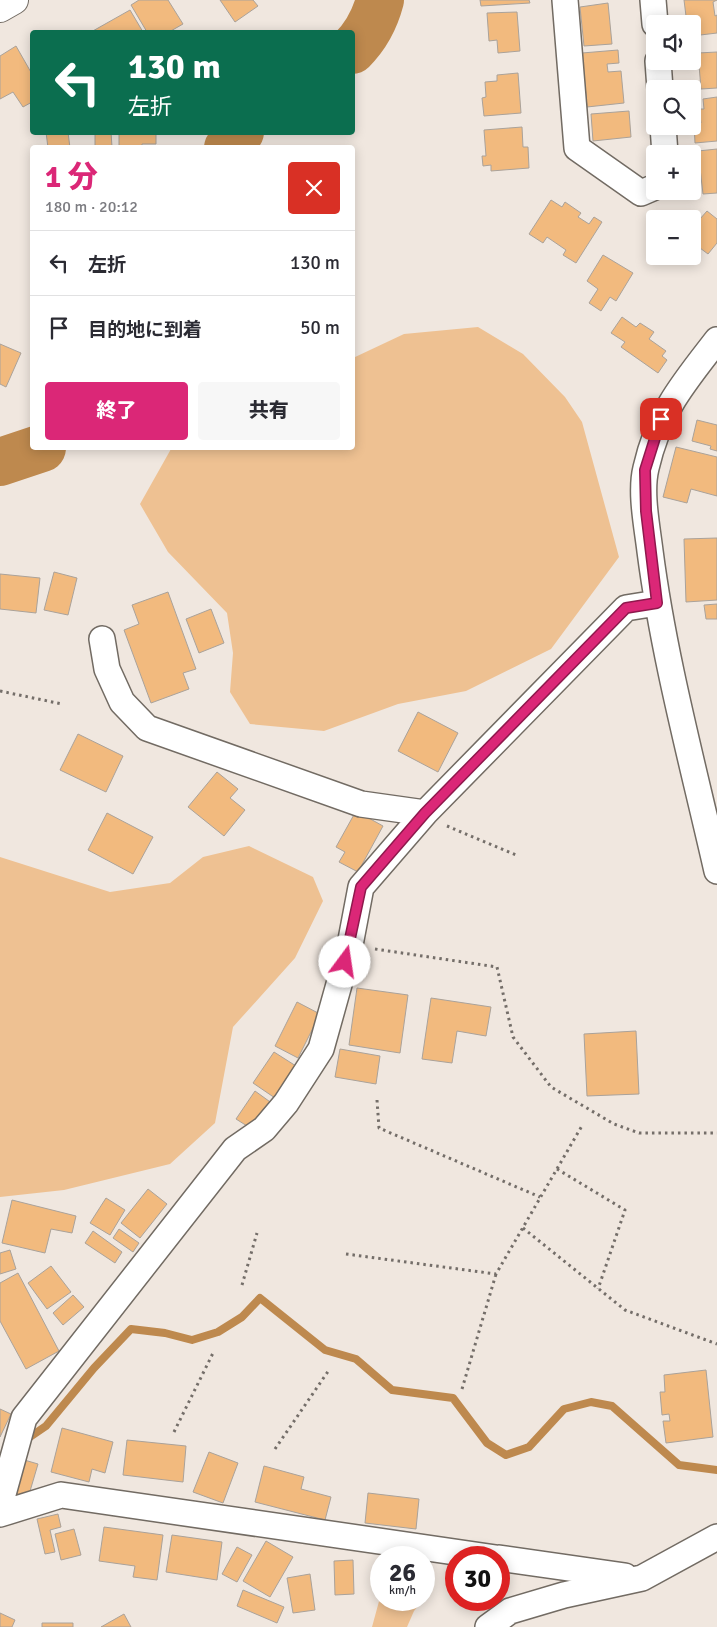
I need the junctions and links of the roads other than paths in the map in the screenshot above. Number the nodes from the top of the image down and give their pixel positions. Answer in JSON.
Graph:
{"nodes":[{"id":1,"x":14,"y":0,"type":"edge"},
{"id":2,"x":565,"y":0,"type":"edge"},
{"id":3,"x":653,"y":0,"type":"edge"},
{"id":4,"x":0,"y":8,"type":"edge"},
{"id":5,"x":654,"y":15,"type":"edge"},
{"id":6,"x":646,"y":191,"type":"edge"},
{"id":7,"x":717,"y":340,"type":"edge"},
{"id":8,"x":657,"y":603,"type":"junction"},
{"id":9,"x":102,"y":639,"type":"dead end"},
{"id":10,"x":434,"y":819,"type":"junction"},
{"id":11,"x":717,"y":871,"type":"edge"},
{"id":12,"x":0,"y":1505,"type":"edge"},
{"id":13,"x":0,"y":1514,"type":"edge"},
{"id":14,"x":717,"y":1537,"type":"edge"},
{"id":15,"x":445,"y":1550,"type":"edge"},
{"id":16,"x":510,"y":1560,"type":"edge"},
{"id":17,"x":642,"y":1578,"type":"junction"},
{"id":18,"x":488,"y":1627,"type":"edge"}],
"edges":[{"from":1,"to":4,"type":"main road"},
{"from":2,"to":6,"type":"street"},
{"from":3,"to":5,"type":"street"},
{"from":7,"to":8,"type":"street"},
{"from":8,"to":10,"type":"street"},
{"from":8,"to":11,"type":"street"},
{"from":9,"to":10,"type":"street"},
{"from":10,"to":12,"type":"street"},
{"from":13,"to":15,"type":"street"},
{"from":14,"to":17,"type":"street"},
{"from":16,"to":17,"type":"street"},
{"from":17,"to":18,"type":"street"}]}
